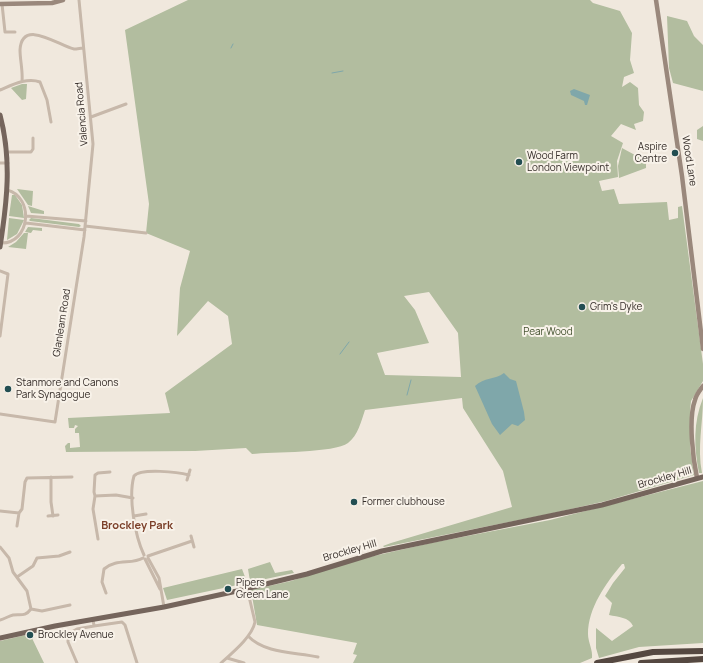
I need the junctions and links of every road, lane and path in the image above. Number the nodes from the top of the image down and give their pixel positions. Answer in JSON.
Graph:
{"nodes":[{"id":1,"x":63,"y":0,"type":"edge"},
{"id":2,"x":79,"y":0,"type":"edge"},
{"id":3,"x":656,"y":0,"type":"edge"},
{"id":4,"x":27,"y":2,"type":"edge"},
{"id":5,"x":1,"y":4,"type":"edge"},
{"id":6,"x":14,"y":32,"type":"dead end"},
{"id":7,"x":84,"y":48,"type":"junction"},
{"id":8,"x":22,"y":81,"type":"junction"},
{"id":9,"x":0,"y":90,"type":"edge"},
{"id":10,"x":126,"y":104,"type":"dead end"},
{"id":11,"x":91,"y":117,"type":"junction"},
{"id":12,"x":0,"y":118,"type":"edge"},
{"id":13,"x":51,"y":122,"type":"dead end"},
{"id":14,"x":33,"y":138,"type":"dead end"},
{"id":15,"x":7,"y":152,"type":"junction"},
{"id":16,"x":8,"y":162,"type":"junction"},
{"id":17,"x":0,"y":163,"type":"edge"},
{"id":18,"x":7,"y":190,"type":"junction"},
{"id":19,"x":26,"y":216,"type":"junction"},
{"id":20,"x":86,"y":221,"type":"junction"},
{"id":21,"x":26,"y":223,"type":"junction"},
{"id":22,"x":85,"y":228,"type":"junction"},
{"id":23,"x":146,"y":233,"type":"dead end"},
{"id":24,"x":0,"y":245,"type":"edge"},
{"id":25,"x":0,"y":271,"type":"edge"},
{"id":26,"x":0,"y":336,"type":"edge"},
{"id":27,"x":703,"y":349,"type":"edge"},
{"id":28,"x":703,"y":386,"type":"edge"},
{"id":29,"x":0,"y":414,"type":"edge"},
{"id":30,"x":190,"y":470,"type":"dead end"},
{"id":31,"x":110,"y":472,"type":"dead end"},
{"id":32,"x":189,"y":475,"type":"junction"},
{"id":33,"x":52,"y":477,"type":"junction"},
{"id":34,"x":72,"y":477,"type":"dead end"},
{"id":35,"x":700,"y":478,"type":"edge"},
{"id":36,"x":187,"y":480,"type":"dead end"},
{"id":37,"x":95,"y":496,"type":"junction"},
{"id":38,"x":132,"y":498,"type":"junction"},
{"id":39,"x":0,"y":511,"type":"edge"},
{"id":40,"x":19,"y":513,"type":"junction"},
{"id":41,"x":146,"y":514,"type":"dead end"},
{"id":42,"x":58,"y":515,"type":"dead end"},
{"id":43,"x":48,"y":516,"type":"dead end"},
{"id":44,"x":53,"y":516,"type":"junction"},
{"id":45,"x":134,"y":516,"type":"junction"},
{"id":46,"x":17,"y":526,"type":"dead end"},
{"id":47,"x":191,"y":536,"type":"dead end"},
{"id":48,"x":98,"y":539,"type":"dead end"},
{"id":49,"x":192,"y":541,"type":"junction"},
{"id":50,"x":0,"y":546,"type":"edge"},
{"id":51,"x":194,"y":547,"type":"dead end"},
{"id":52,"x":70,"y":552,"type":"dead end"},
{"id":53,"x":146,"y":557,"type":"junction"},
{"id":54,"x":17,"y":577,"type":"junction"},
{"id":55,"x":247,"y":588,"type":"junction"},
{"id":56,"x":106,"y":593,"type":"dead end"},
{"id":57,"x":64,"y":600,"type":"dead end"},
{"id":58,"x":70,"y":605,"type":"dead end"},
{"id":59,"x":65,"y":606,"type":"junction"},
{"id":60,"x":164,"y":607,"type":"junction"},
{"id":61,"x":31,"y":610,"type":"junction"},
{"id":62,"x":93,"y":619,"type":"junction"},
{"id":63,"x":0,"y":620,"type":"edge"},
{"id":64,"x":94,"y":626,"type":"junction"},
{"id":65,"x":248,"y":636,"type":"junction"},
{"id":66,"x":0,"y":638,"type":"edge"},
{"id":67,"x":703,"y":651,"type":"edge"},
{"id":68,"x":318,"y":656,"type":"dead end"},
{"id":69,"x":227,"y":658,"type":"junction"},
{"id":70,"x":703,"y":659,"type":"edge"},
{"id":71,"x":77,"y":663,"type":"edge"},
{"id":72,"x":137,"y":663,"type":"edge"},
{"id":73,"x":221,"y":663,"type":"edge"},
{"id":74,"x":244,"y":663,"type":"edge"},
{"id":75,"x":597,"y":663,"type":"edge"},
{"id":76,"x":641,"y":663,"type":"edge"},
{"id":77,"x":649,"y":663,"type":"edge"}],
"edges":[{"from":1,"to":4,"type":"street"},
{"from":2,"to":7,"type":"street","name":"Valencia Road"},
{"from":3,"to":27,"type":"street","name":"Wood Lane"},
{"from":4,"to":5,"type":"street"},
{"from":5,"to":6,"type":"street"},
{"from":7,"to":8,"type":"street"},
{"from":7,"to":11,"type":"street","name":"Valencia Road"},
{"from":8,"to":9,"type":"street"},
{"from":8,"to":13,"type":"street"},
{"from":10,"to":11,"type":"street"},
{"from":11,"to":20,"type":"street","name":"Valencia Road"},
{"from":12,"to":15,"type":"main road"},
{"from":14,"to":15,"type":"street"},
{"from":15,"to":16,"type":"main road"},
{"from":16,"to":17,"type":"street"},
{"from":16,"to":18,"type":"main road"},
{"from":18,"to":19,"type":"street"},
{"from":18,"to":24,"type":"main road"},
{"from":19,"to":20,"type":"street"},
{"from":19,"to":21,"type":"street"},
{"from":20,"to":22,"type":"street","name":"Valencia Road"},
{"from":21,"to":22,"type":"street"},
{"from":21,"to":24,"type":"street"},
{"from":22,"to":23,"type":"street"},
{"from":22,"to":29,"type":"street","name":"Glanleam Road"},
{"from":25,"to":26,"type":"street"},
{"from":28,"to":35,"type":"street"},
{"from":30,"to":32,"type":"street"},
{"from":31,"to":37,"type":"street"},
{"from":32,"to":36,"type":"street"},
{"from":32,"to":38,"type":"street"},
{"from":33,"to":34,"type":"street"},
{"from":33,"to":40,"type":"street"},
{"from":33,"to":44,"type":"street"},
{"from":35,"to":55,"type":"main road","name":"Brockley Hill"},
{"from":37,"to":38,"type":"street"},
{"from":37,"to":48,"type":"street"},
{"from":38,"to":45,"type":"street"},
{"from":39,"to":40,"type":"street"},
{"from":40,"to":46,"type":"street"},
{"from":41,"to":45,"type":"street"},
{"from":42,"to":44,"type":"street"},
{"from":43,"to":44,"type":"street"},
{"from":45,"to":53,"type":"street"},
{"from":47,"to":49,"type":"street"},
{"from":49,"to":51,"type":"street"},
{"from":49,"to":53,"type":"street"},
{"from":50,"to":54,"type":"street"},
{"from":52,"to":54,"type":"street"},
{"from":53,"to":56,"type":"street"},
{"from":53,"to":60,"type":"street"},
{"from":54,"to":61,"type":"street"},
{"from":55,"to":60,"type":"main road","name":"Brockley Hill"},
{"from":55,"to":65,"type":"street"},
{"from":57,"to":59,"type":"street"},
{"from":58,"to":59,"type":"street"},
{"from":59,"to":61,"type":"street"},
{"from":60,"to":62,"type":"main road","name":"Brockley Hill"},
{"from":61,"to":63,"type":"street"},
{"from":62,"to":64,"type":"street"},
{"from":62,"to":66,"type":"main road","name":"Brockley Hill"},
{"from":64,"to":71,"type":"street"},
{"from":64,"to":72,"type":"street"},
{"from":65,"to":68,"type":"street"},
{"from":65,"to":69,"type":"street"},
{"from":67,"to":75,"type":"highway"},
{"from":69,"to":73,"type":"street"},
{"from":69,"to":74,"type":"street"},
{"from":70,"to":76,"type":"highway"},
{"from":76,"to":77,"type":"highway"}]}
